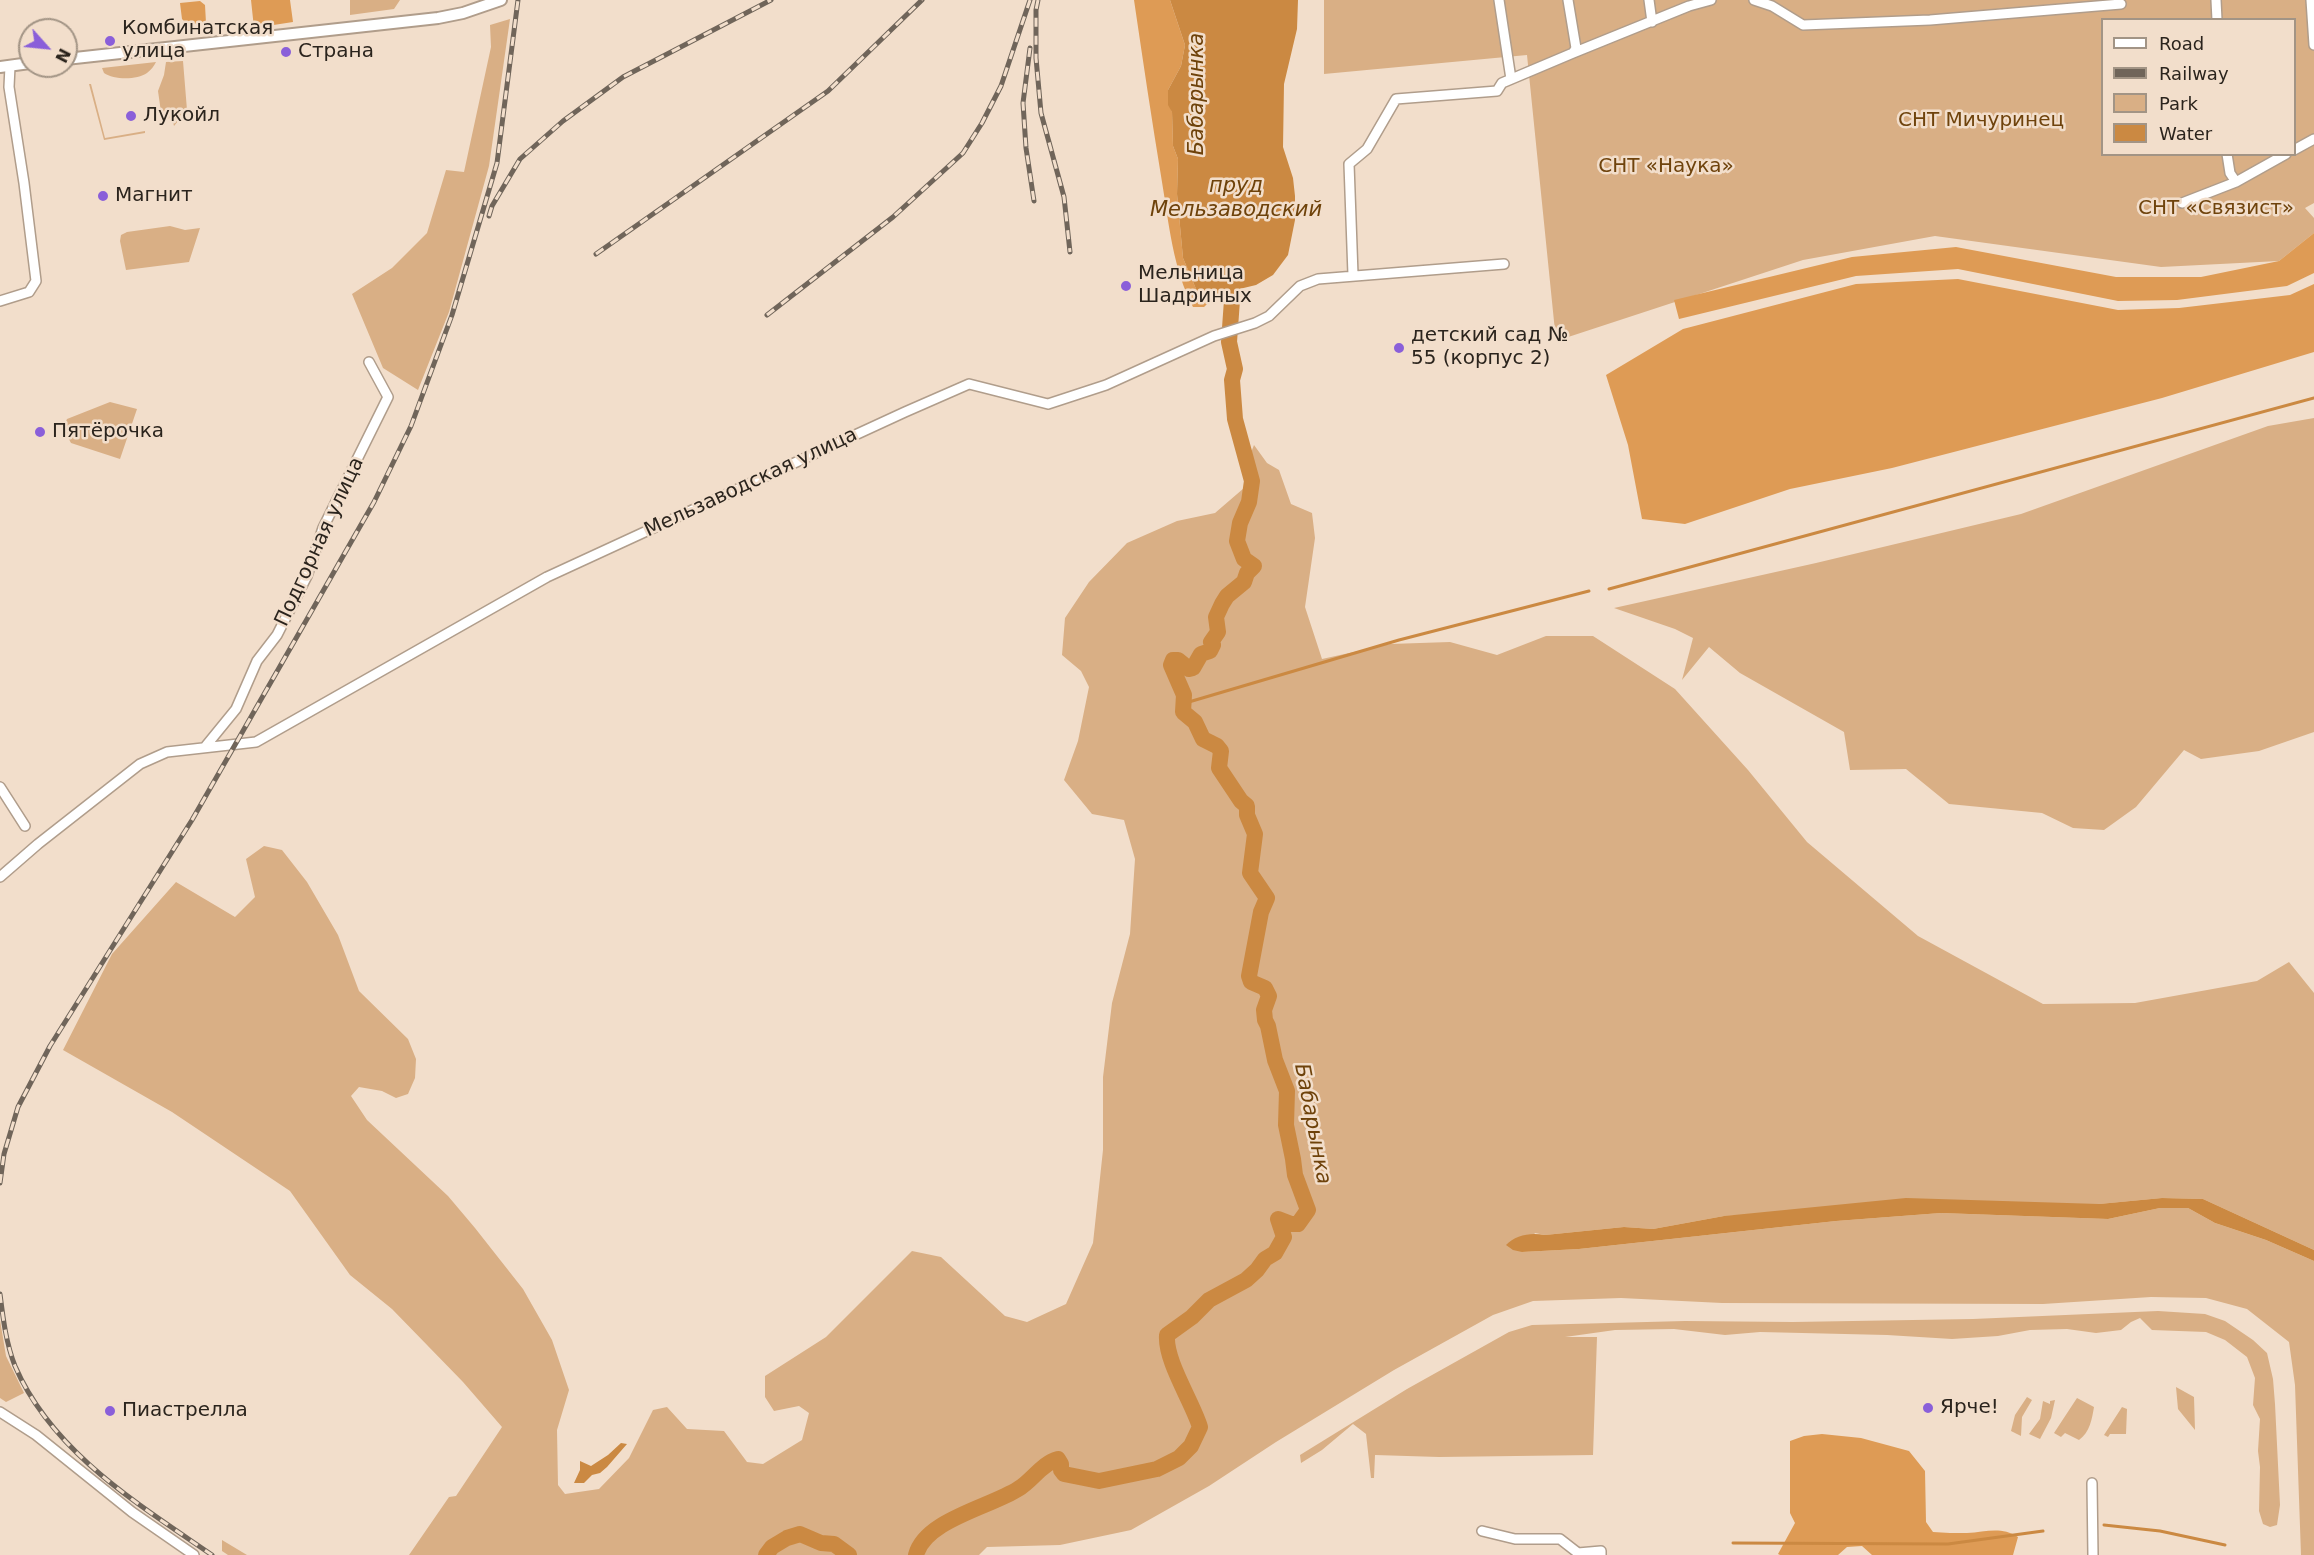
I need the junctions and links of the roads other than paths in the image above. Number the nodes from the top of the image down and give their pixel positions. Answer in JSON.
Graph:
{"nodes":[{"id":1,"x":501,"y":0,"type":"edge"},
{"id":2,"x":1499,"y":0,"type":"edge"},
{"id":3,"x":1568,"y":0,"type":"edge"},
{"id":4,"x":1649,"y":0,"type":"edge"},
{"id":5,"x":1711,"y":0,"type":"edge"},
{"id":6,"x":1754,"y":0,"type":"edge"},
{"id":7,"x":2216,"y":0,"type":"edge"},
{"id":8,"x":2311,"y":0,"type":"edge"},
{"id":9,"x":2121,"y":4,"type":"dead end"},
{"id":10,"x":2217,"y":18,"type":"edge"},
{"id":11,"x":1652,"y":22,"type":"junction"},
{"id":12,"x":2314,"y":45,"type":"edge"},
{"id":13,"x":1573,"y":53,"type":"junction"},
{"id":14,"x":78,"y":58,"type":"edge"},
{"id":15,"x":5,"y":66,"type":"edge"},
{"id":16,"x":1511,"y":79,"type":"junction"},
{"id":17,"x":2314,"y":139,"type":"edge"},
{"id":18,"x":2296,"y":149,"type":"edge"},
{"id":19,"x":2228,"y":156,"type":"edge"},
{"id":20,"x":2282,"y":156,"type":"edge"},
{"id":21,"x":2236,"y":182,"type":"junction"},
{"id":22,"x":2182,"y":203,"type":"dead end"},
{"id":23,"x":1504,"y":264,"type":"dead end"},
{"id":24,"x":1353,"y":276,"type":"junction"},
{"id":25,"x":0,"y":301,"type":"edge"},
{"id":26,"x":369,"y":362,"type":"dead end"},
{"id":27,"x":205,"y":747,"type":"junction"},
{"id":28,"x":0,"y":787,"type":"edge"},
{"id":29,"x":25,"y":826,"type":"dead end"},
{"id":30,"x":0,"y":877,"type":"edge"},
{"id":31,"x":0,"y":1412,"type":"edge"},
{"id":32,"x":2092,"y":1483,"type":"dead end"},
{"id":33,"x":1482,"y":1531,"type":"dead end"},
{"id":34,"x":194,"y":1555,"type":"edge"},
{"id":35,"x":1601,"y":1555,"type":"edge"},
{"id":36,"x":2093,"y":1555,"type":"edge"}],
"edges":[{"from":1,"to":14,"type":"street"},
{"from":2,"to":16,"type":"street"},
{"from":3,"to":13,"type":"street"},
{"from":4,"to":11,"type":"street"},
{"from":5,"to":11,"type":"street"},
{"from":6,"to":9,"type":"street"},
{"from":7,"to":10,"type":"street"},
{"from":8,"to":12,"type":"street"},
{"from":11,"to":13,"type":"street"},
{"from":13,"to":16,"type":"street"},
{"from":15,"to":25,"type":"street"},
{"from":16,"to":24,"type":"street"},
{"from":17,"to":18,"type":"street"},
{"from":19,"to":21,"type":"street"},
{"from":20,"to":21,"type":"street"},
{"from":21,"to":22,"type":"street"},
{"from":23,"to":24,"type":"street","name":"Мельзаводская улица"},
{"from":24,"to":27,"type":"street","name":"Мельзаводская улица"},
{"from":26,"to":27,"type":"street","name":"Подгорная улица"},
{"from":27,"to":30,"type":"street","name":"Мельзаводская улица"},
{"from":28,"to":29,"type":"street"},
{"from":31,"to":34,"type":"street"},
{"from":32,"to":36,"type":"street"},
{"from":33,"to":35,"type":"street"}]}
